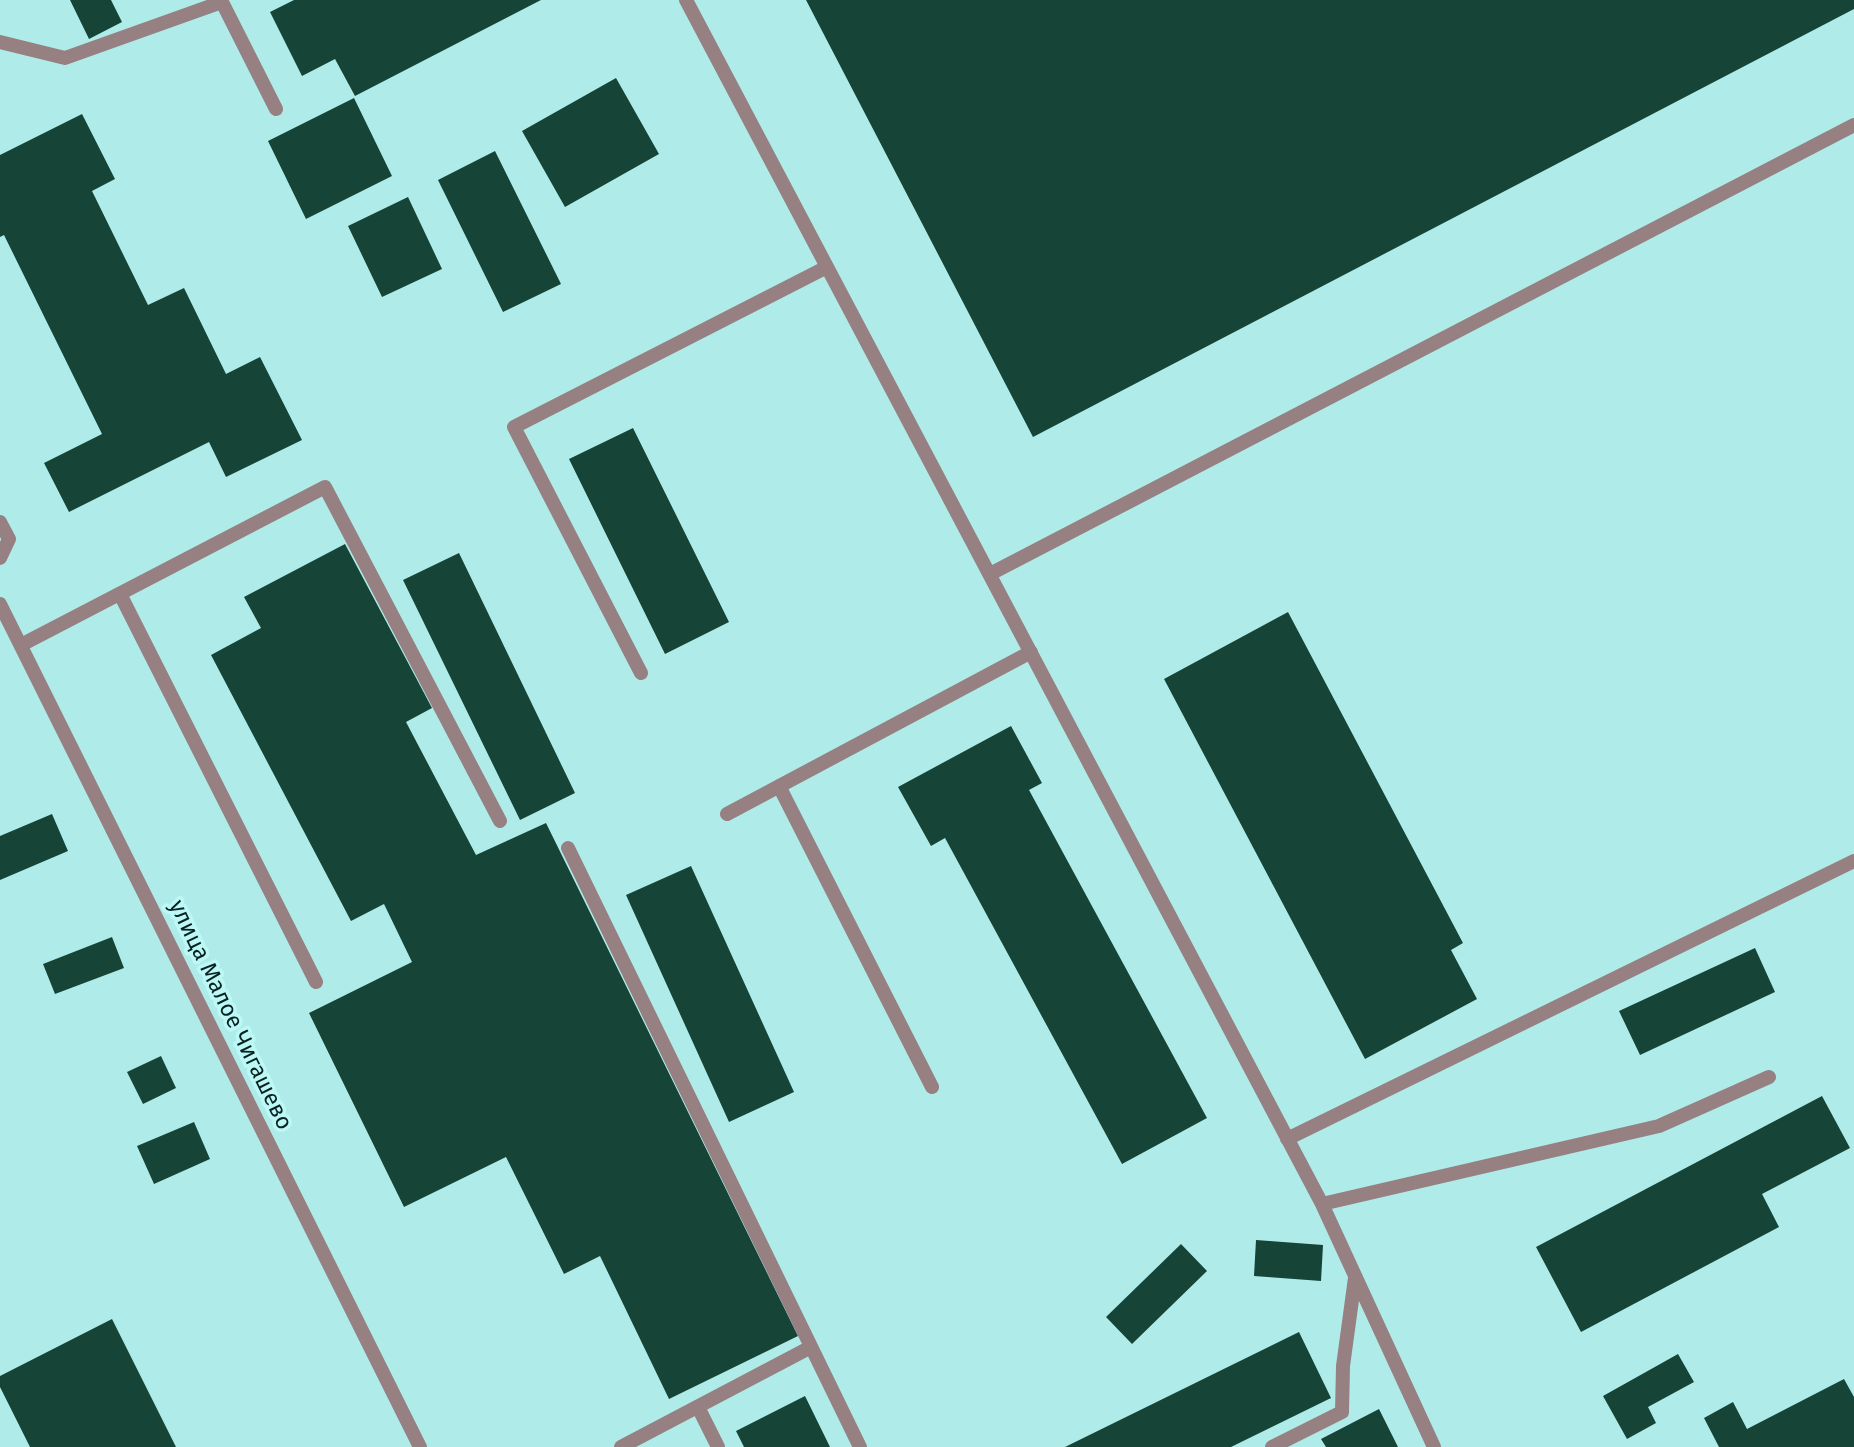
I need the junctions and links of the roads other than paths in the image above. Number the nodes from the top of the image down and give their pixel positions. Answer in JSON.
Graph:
{"nodes":[{"id":1,"x":686,"y":0,"type":"edge"},
{"id":2,"x":0,"y":42,"type":"edge"},
{"id":3,"x":276,"y":109,"type":"dead end"},
{"id":4,"x":1854,"y":125,"type":"edge"},
{"id":5,"x":827,"y":267,"type":"junction"},
{"id":6,"x":0,"y":522,"type":"edge"},
{"id":7,"x":0,"y":558,"type":"edge"},
{"id":8,"x":990,"y":575,"type":"junction"},
{"id":9,"x":120,"y":594,"type":"junction"},
{"id":10,"x":0,"y":604,"type":"edge"},
{"id":11,"x":21,"y":645,"type":"junction"},
{"id":12,"x":1031,"y":652,"type":"junction"},
{"id":13,"x":641,"y":673,"type":"dead end"},
{"id":14,"x":779,"y":786,"type":"junction"},
{"id":15,"x":727,"y":814,"type":"dead end"},
{"id":16,"x":500,"y":821,"type":"dead end"},
{"id":17,"x":568,"y":848,"type":"dead end"},
{"id":18,"x":1854,"y":861,"type":"edge"},
{"id":19,"x":316,"y":982,"type":"dead end"},
{"id":20,"x":1769,"y":1077,"type":"dead end"},
{"id":21,"x":932,"y":1087,"type":"dead end"},
{"id":22,"x":1287,"y":1139,"type":"junction"},
{"id":23,"x":1322,"y":1204,"type":"junction"},
{"id":24,"x":1355,"y":1276,"type":"junction"},
{"id":25,"x":811,"y":1347,"type":"junction"},
{"id":26,"x":698,"y":1406,"type":"junction"},
{"id":27,"x":420,"y":1447,"type":"edge"},
{"id":28,"x":621,"y":1447,"type":"edge"},
{"id":29,"x":718,"y":1447,"type":"edge"},
{"id":30,"x":860,"y":1447,"type":"edge"},
{"id":31,"x":1272,"y":1447,"type":"edge"},
{"id":32,"x":1434,"y":1447,"type":"edge"}],
"edges":[{"from":1,"to":5,"type":"street"},
{"from":2,"to":3,"type":"street"},
{"from":4,"to":8,"type":"street"},
{"from":5,"to":8,"type":"street"},
{"from":5,"to":13,"type":"street"},
{"from":6,"to":7,"type":"street"},
{"from":8,"to":12,"type":"street"},
{"from":9,"to":11,"type":"street"},
{"from":9,"to":16,"type":"street"},
{"from":9,"to":19,"type":"street"},
{"from":10,"to":11,"type":"street","name":"улица Малое Чигашево"},
{"from":11,"to":27,"type":"street","name":"улица Малое Чигашево"},
{"from":12,"to":14,"type":"street"},
{"from":12,"to":22,"type":"street"},
{"from":14,"to":15,"type":"street"},
{"from":14,"to":21,"type":"street"},
{"from":17,"to":25,"type":"street"},
{"from":18,"to":22,"type":"street"},
{"from":20,"to":23,"type":"street"},
{"from":22,"to":23,"type":"street"},
{"from":23,"to":24,"type":"street"},
{"from":24,"to":31,"type":"street"},
{"from":24,"to":32,"type":"street"},
{"from":25,"to":26,"type":"street"},
{"from":25,"to":30,"type":"street"},
{"from":26,"to":28,"type":"street"},
{"from":26,"to":29,"type":"street"}]}
